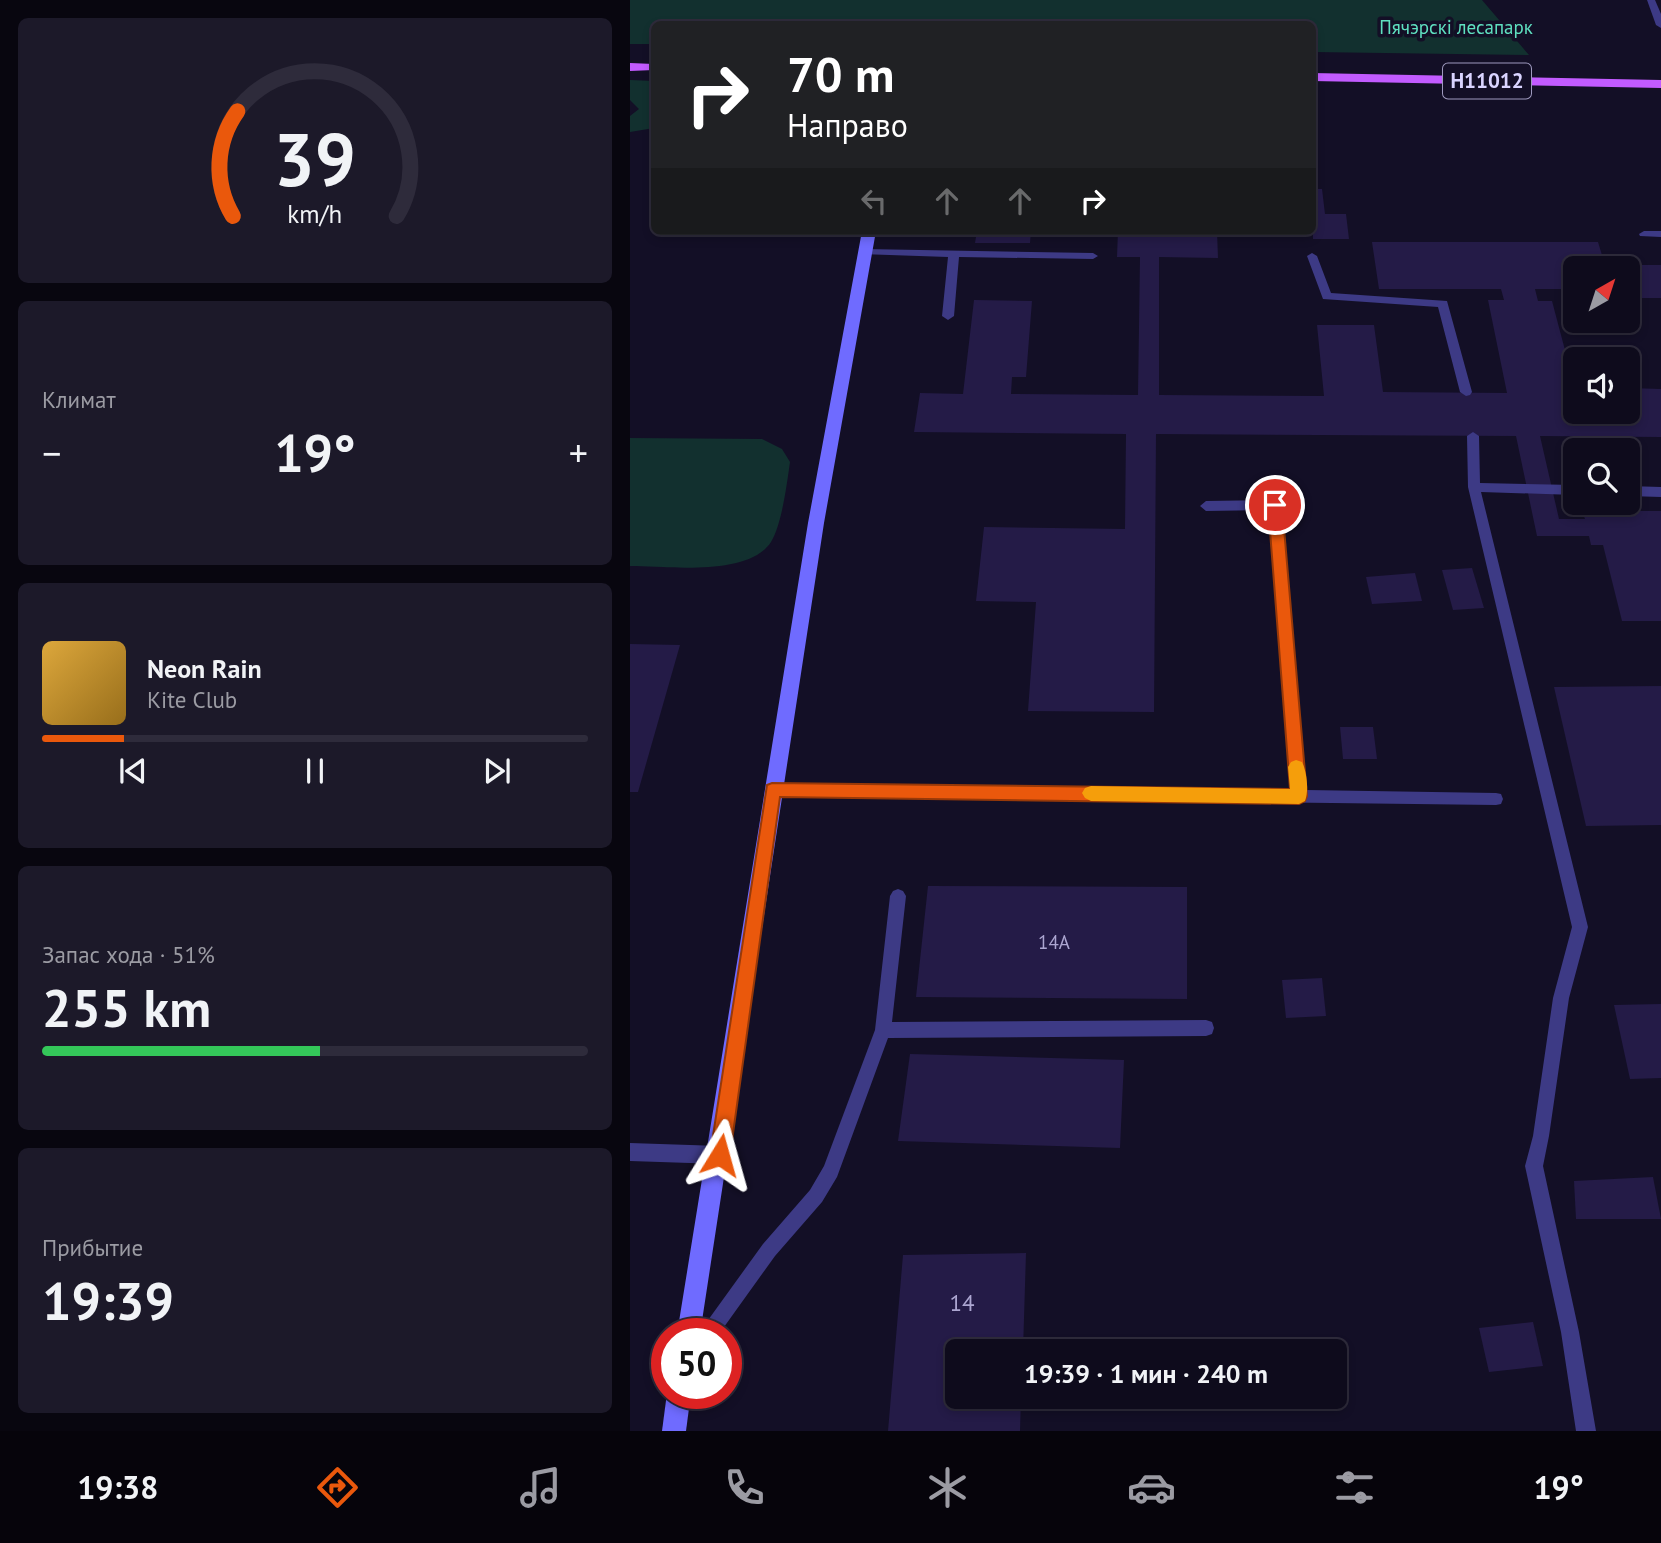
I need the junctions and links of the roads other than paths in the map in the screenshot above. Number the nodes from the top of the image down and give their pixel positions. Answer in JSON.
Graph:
{"nodes":[{"id":1,"x":1651,"y":0,"type":"edge"},
{"id":2,"x":1661,"y":25,"type":"edge"},
{"id":3,"x":630,"y":67,"type":"edge"},
{"id":4,"x":651,"y":68,"type":"edge"},
{"id":5,"x":1316,"y":77,"type":"edge"},
{"id":6,"x":1661,"y":84,"type":"edge"},
{"id":7,"x":1644,"y":234,"type":"dead end"},
{"id":8,"x":1661,"y":234,"type":"edge"},
{"id":9,"x":868,"y":235,"type":"edge"},
{"id":10,"x":864,"y":252,"type":"junction"},
{"id":11,"x":954,"y":255,"type":"junction"},
{"id":12,"x":1093,"y":256,"type":"dead end"},
{"id":13,"x":1312,"y":256,"type":"dead end"},
{"id":14,"x":948,"y":316,"type":"dead end"},
{"id":15,"x":1466,"y":392,"type":"dead end"},
{"id":16,"x":1473,"y":436,"type":"dead end"},
{"id":17,"x":1474,"y":487,"type":"junction"},
{"id":18,"x":1563,"y":490,"type":"edge"},
{"id":19,"x":1640,"y":491,"type":"edge"},
{"id":20,"x":1661,"y":492,"type":"edge"},
{"id":21,"x":1206,"y":506,"type":"dead end"},
{"id":22,"x":772,"y":790,"type":"junction"},
{"id":23,"x":1299,"y":796,"type":"junction"},
{"id":24,"x":1496,"y":799,"type":"dead end"},
{"id":25,"x":898,"y":896,"type":"dead end"},
{"id":26,"x":1206,"y":1028,"type":"dead end"},
{"id":27,"x":883,"y":1030,"type":"junction"},
{"id":28,"x":630,"y":1152,"type":"edge"},
{"id":29,"x":720,"y":1155,"type":"junction"},
{"id":30,"x":691,"y":1318,"type":"edge"},
{"id":31,"x":719,"y":1318,"type":"edge"},
{"id":32,"x":677,"y":1409,"type":"edge"},
{"id":33,"x":674,"y":1431,"type":"edge"},
{"id":34,"x":1586,"y":1431,"type":"edge"}],
"edges":[{"from":1,"to":2,"type":"lane"},
{"from":3,"to":4,"type":"main road"},
{"from":5,"to":6,"type":"main road","number":"Н11012"},
{"from":7,"to":8,"type":"lane"},
{"from":9,"to":10,"type":"main road"},
{"from":10,"to":11,"type":"lane"},
{"from":10,"to":22,"type":"main road"},
{"from":11,"to":12,"type":"lane"},
{"from":11,"to":14,"type":"lane"},
{"from":13,"to":15,"type":"lane"},
{"from":16,"to":17,"type":"lane"},
{"from":17,"to":18,"type":"lane"},
{"from":17,"to":34,"type":"lane"},
{"from":19,"to":20,"type":"lane"},
{"from":21,"to":23,"type":"lane"},
{"from":22,"to":23,"type":"lane"},
{"from":22,"to":29,"type":"main road"},
{"from":23,"to":24,"type":"lane"},
{"from":25,"to":27,"type":"lane"},
{"from":26,"to":27,"type":"lane"},
{"from":27,"to":31,"type":"lane"},
{"from":28,"to":29,"type":"lane"},
{"from":29,"to":30,"type":"main road"},
{"from":32,"to":33,"type":"main road"}]}
